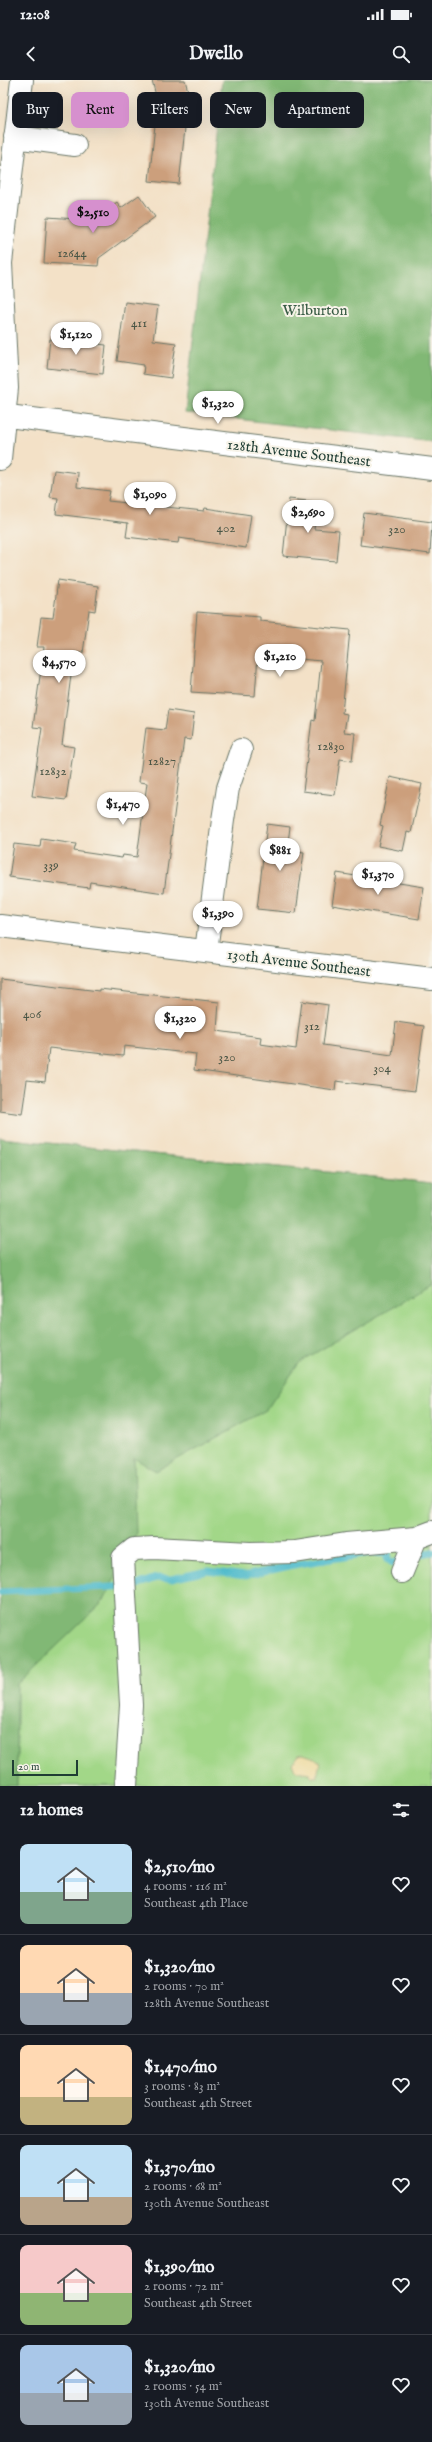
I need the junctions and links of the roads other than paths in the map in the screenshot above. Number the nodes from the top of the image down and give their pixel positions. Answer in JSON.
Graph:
{"nodes":[{"id":1,"x":22,"y":80,"type":"edge"},
{"id":2,"x":15,"y":137,"type":"junction"},
{"id":3,"x":75,"y":145,"type":"dead end"},
{"id":4,"x":3,"y":416,"type":"edge"},
{"id":5,"x":0,"y":459,"type":"edge"},
{"id":6,"x":432,"y":469,"type":"edge"},
{"id":7,"x":241,"y":750,"type":"dead end"},
{"id":8,"x":0,"y":926,"type":"edge"},
{"id":9,"x":206,"y":951,"type":"junction"},
{"id":10,"x":432,"y":979,"type":"edge"},
{"id":11,"x":424,"y":1535,"type":"edge"},
{"id":12,"x":402,"y":1572,"type":"dead end"},
{"id":13,"x":126,"y":1786,"type":"edge"}],
"edges":[{"from":1,"to":2,"type":"street"},
{"from":2,"to":3,"type":"street"},
{"from":2,"to":4,"type":"street"},
{"from":4,"to":5,"type":"street"},
{"from":4,"to":6,"type":"street","name":"128th Avenue Southeast"},
{"from":7,"to":9,"type":"street"},
{"from":8,"to":9,"type":"street","name":"130th Avenue Southeast"},
{"from":9,"to":10,"type":"street","name":"130th Avenue Southeast"},
{"from":11,"to":12,"type":"street"},
{"from":11,"to":13,"type":"street"}]}
